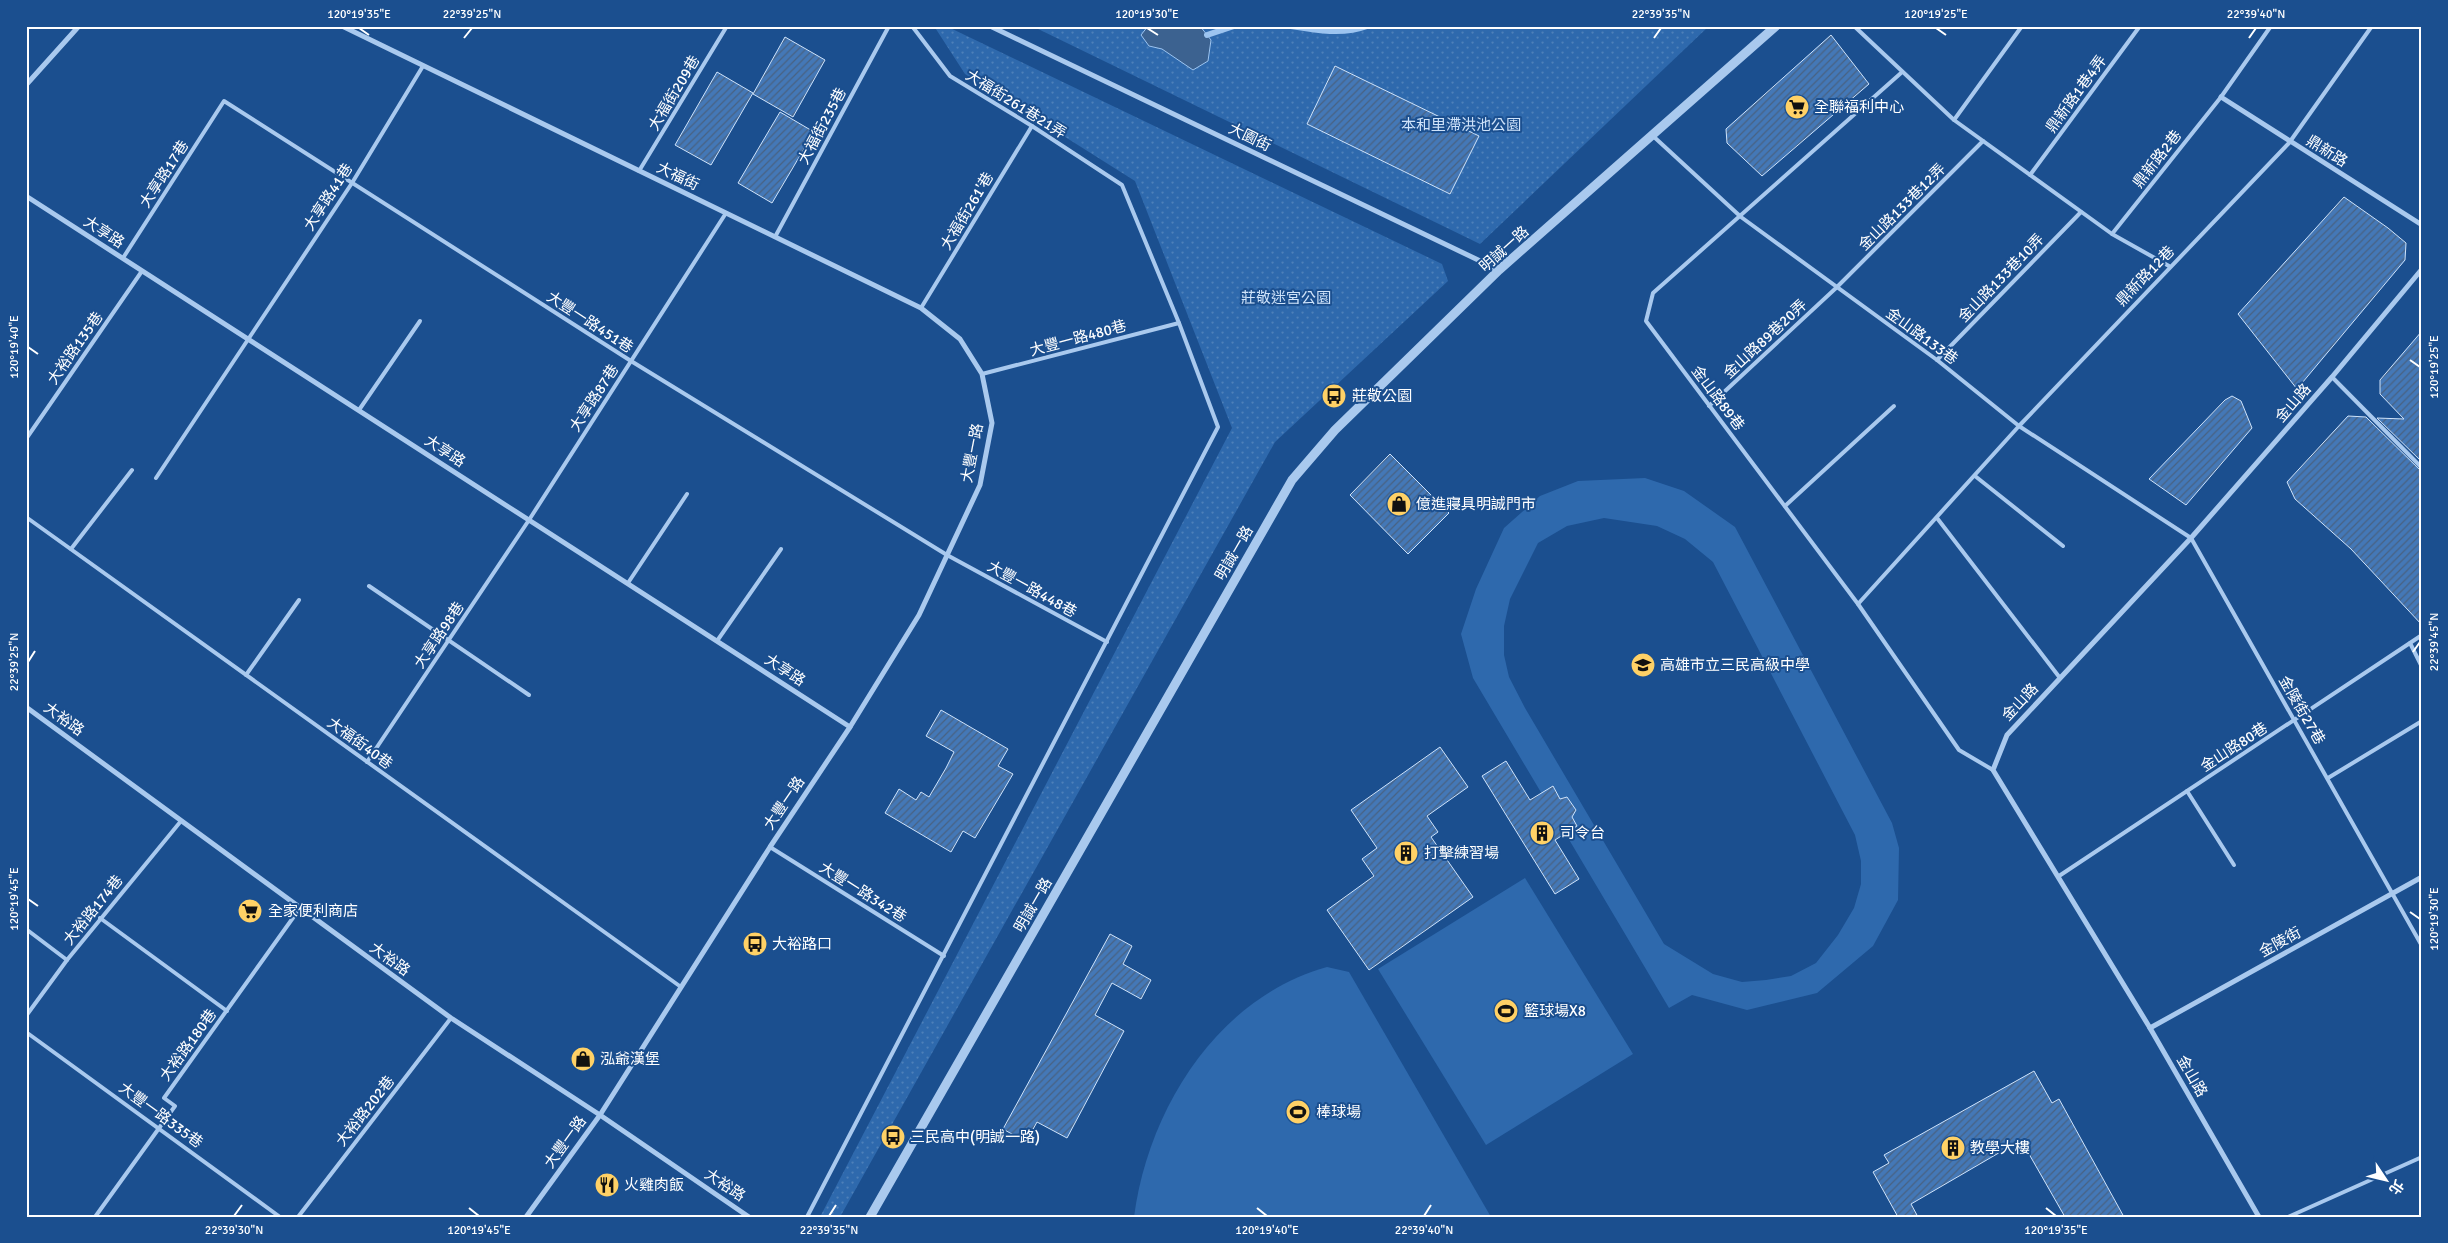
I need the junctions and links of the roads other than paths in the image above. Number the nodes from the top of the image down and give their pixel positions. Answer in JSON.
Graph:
{"nodes":[{"id":1,"x":79,"y":26,"type":"edge"},
{"id":2,"x":342,"y":26,"type":"edge"},
{"id":3,"x":727,"y":26,"type":"edge"},
{"id":4,"x":890,"y":26,"type":"edge"},
{"id":5,"x":912,"y":26,"type":"edge"},
{"id":6,"x":990,"y":26,"type":"edge"},
{"id":7,"x":1776,"y":26,"type":"edge"},
{"id":8,"x":1854,"y":26,"type":"edge"},
{"id":9,"x":2022,"y":26,"type":"edge"},
{"id":10,"x":2140,"y":26,"type":"edge"},
{"id":11,"x":2271,"y":26,"type":"edge"},
{"id":12,"x":2372,"y":26,"type":"edge"},
{"id":13,"x":424,"y":66,"type":"junction"},
{"id":14,"x":1901,"y":72,"type":"junction"},
{"id":15,"x":26,"y":85,"type":"edge"},
{"id":16,"x":2221,"y":97,"type":"junction"},
{"id":17,"x":224,"y":101,"type":"joint"},
{"id":18,"x":1954,"y":120,"type":"junction"},
{"id":19,"x":1032,"y":126,"type":"junction"},
{"id":20,"x":1653,"y":136,"type":"junction"},
{"id":21,"x":1983,"y":141,"type":"junction"},
{"id":22,"x":2289,"y":142,"type":"junction"},
{"id":23,"x":639,"y":171,"type":"junction"},
{"id":24,"x":2030,"y":175,"type":"junction"},
{"id":25,"x":352,"y":183,"type":"junction"},
{"id":26,"x":26,"y":196,"type":"edge"},
{"id":27,"x":2081,"y":212,"type":"junction"},
{"id":28,"x":726,"y":213,"type":"junction"},
{"id":29,"x":1741,"y":217,"type":"junction"},
{"id":30,"x":2422,"y":225,"type":"edge"},
{"id":31,"x":2112,"y":234,"type":"junction"},
{"id":32,"x":775,"y":237,"type":"junction"},
{"id":33,"x":123,"y":258,"type":"junction"},
{"id":34,"x":2169,"y":266,"type":"junction"},
{"id":35,"x":2422,"y":269,"type":"edge"},
{"id":36,"x":1499,"y":270,"type":"junction"},
{"id":37,"x":142,"y":271,"type":"junction"},
{"id":38,"x":1836,"y":288,"type":"junction"},
{"id":39,"x":921,"y":308,"type":"junction"},
{"id":40,"x":420,"y":321,"type":"dead end"},
{"id":41,"x":1179,"y":323,"type":"junction"},
{"id":42,"x":247,"y":338,"type":"junction"},
{"id":43,"x":1937,"y":360,"type":"junction"},
{"id":44,"x":631,"y":361,"type":"junction"},
{"id":45,"x":982,"y":374,"type":"junction"},
{"id":46,"x":2332,"y":377,"type":"junction"},
{"id":47,"x":1709,"y":406,"type":"junction"},
{"id":48,"x":1894,"y":406,"type":"dead end"},
{"id":49,"x":359,"y":410,"type":"junction"},
{"id":50,"x":2019,"y":426,"type":"junction"},
{"id":51,"x":26,"y":439,"type":"edge"},
{"id":52,"x":2422,"y":468,"type":"edge"},
{"id":53,"x":132,"y":470,"type":"dead end"},
{"id":54,"x":1975,"y":476,"type":"junction"},
{"id":55,"x":156,"y":478,"type":"dead end"},
{"id":56,"x":687,"y":494,"type":"dead end"},
{"id":57,"x":1785,"y":506,"type":"junction"},
{"id":58,"x":26,"y":516,"type":"edge"},
{"id":59,"x":1937,"y":518,"type":"junction"},
{"id":60,"x":529,"y":520,"type":"junction"},
{"id":61,"x":2192,"y":538,"type":"junction"},
{"id":62,"x":2062,"y":546,"type":"dead end"},
{"id":63,"x":71,"y":549,"type":"junction"},
{"id":64,"x":782,"y":549,"type":"dead end"},
{"id":65,"x":947,"y":555,"type":"junction"},
{"id":66,"x":628,"y":584,"type":"junction"},
{"id":67,"x":369,"y":586,"type":"dead end"},
{"id":68,"x":299,"y":600,"type":"dead end"},
{"id":69,"x":1858,"y":604,"type":"junction"},
{"id":70,"x":2422,"y":635,"type":"edge"},
{"id":71,"x":449,"y":640,"type":"junction"},
{"id":72,"x":717,"y":641,"type":"junction"},
{"id":73,"x":1106,"y":642,"type":"junction"},
{"id":74,"x":2410,"y":643,"type":"junction"},
{"id":75,"x":2422,"y":668,"type":"edge"},
{"id":76,"x":246,"y":674,"type":"junction"},
{"id":77,"x":2060,"y":678,"type":"junction"},
{"id":78,"x":529,"y":695,"type":"dead end"},
{"id":79,"x":27,"y":708,"type":"edge"},
{"id":80,"x":2295,"y":720,"type":"junction"},
{"id":81,"x":2422,"y":721,"type":"edge"},
{"id":82,"x":850,"y":726,"type":"junction"},
{"id":83,"x":367,"y":762,"type":"junction"},
{"id":84,"x":1993,"y":770,"type":"junction"},
{"id":85,"x":2328,"y":778,"type":"junction"},
{"id":86,"x":2187,"y":791,"type":"junction"},
{"id":87,"x":181,"y":821,"type":"junction"},
{"id":88,"x":770,"y":847,"type":"junction"},
{"id":89,"x":2234,"y":865,"type":"dead end"},
{"id":90,"x":2059,"y":876,"type":"junction"},
{"id":91,"x":2422,"y":877,"type":"edge"},
{"id":92,"x":2394,"y":893,"type":"junction"},
{"id":93,"x":300,"y":908,"type":"junction"},
{"id":94,"x":100,"y":918,"type":"junction"},
{"id":95,"x":26,"y":929,"type":"edge"},
{"id":96,"x":2422,"y":946,"type":"edge"},
{"id":97,"x":944,"y":956,"type":"junction"},
{"id":98,"x":66,"y":960,"type":"junction"},
{"id":99,"x":681,"y":987,"type":"junction"},
{"id":100,"x":227,"y":1011,"type":"junction"},
{"id":101,"x":26,"y":1016,"type":"edge"},
{"id":102,"x":451,"y":1018,"type":"junction"},
{"id":103,"x":2150,"y":1028,"type":"junction"},
{"id":104,"x":26,"y":1032,"type":"edge"},
{"id":105,"x":600,"y":1115,"type":"junction"},
{"id":106,"x":160,"y":1127,"type":"junction"},
{"id":107,"x":2422,"y":1157,"type":"edge"},
{"id":108,"x":95,"y":1217,"type":"edge"},
{"id":109,"x":280,"y":1217,"type":"edge"},
{"id":110,"x":298,"y":1217,"type":"edge"},
{"id":111,"x":526,"y":1217,"type":"edge"},
{"id":112,"x":749,"y":1217,"type":"edge"},
{"id":113,"x":806,"y":1217,"type":"edge"},
{"id":114,"x":870,"y":1217,"type":"edge"},
{"id":115,"x":2259,"y":1217,"type":"edge"},
{"id":116,"x":2288,"y":1217,"type":"edge"}],
"edges":[{"from":1,"to":15,"type":"street"},
{"from":2,"to":13,"type":"street","name":"大福街"},
{"from":3,"to":23,"type":"lane","name":"大福街209巷"},
{"from":4,"to":32,"type":"lane","name":"大福街235巷"},
{"from":5,"to":19,"type":"lane","name":"大福街261巷21弄"},
{"from":6,"to":36,"type":"street","name":"大園街"},
{"from":7,"to":20,"type":"street","name":"明誠一路"},
{"from":8,"to":14,"type":"lane"},
{"from":9,"to":18,"type":"lane"},
{"from":10,"to":24,"type":"lane","name":"鼎新路1巷4弄"},
{"from":11,"to":16,"type":"lane","name":"鼎新路2巷"},
{"from":12,"to":22,"type":"lane","name":"鼎新路12巷"},
{"from":13,"to":23,"type":"street","name":"大福街"},
{"from":13,"to":25,"type":"lane","name":"大享路41巷"},
{"from":14,"to":18,"type":"lane"},
{"from":14,"to":29,"type":"lane","name":"金山路89巷"},
{"from":16,"to":22,"type":"street","name":"鼎新路"},
{"from":16,"to":31,"type":"lane","name":"鼎新路2巷"},
{"from":17,"to":25,"type":"lane","name":"大豐一路451巷"},
{"from":17,"to":33,"type":"lane","name":"大享路17巷"},
{"from":18,"to":21,"type":"lane"},
{"from":19,"to":39,"type":"lane","name":"大福街261'巷"},
{"from":19,"to":41,"type":"lane","name":"大福街261巷21弄"},
{"from":20,"to":29,"type":"lane","name":"金山路133巷"},
{"from":20,"to":36,"type":"street","name":"明誠一路"},
{"from":21,"to":24,"type":"lane"},
{"from":21,"to":38,"type":"lane","name":"金山路133巷12弄"},
{"from":22,"to":30,"type":"street","name":"鼎新路"},
{"from":22,"to":34,"type":"lane","name":"鼎新路12巷"},
{"from":23,"to":28,"type":"street","name":"大福街"},
{"from":24,"to":27,"type":"lane"},
{"from":25,"to":42,"type":"lane","name":"大享路41巷"},
{"from":25,"to":44,"type":"lane","name":"大豐一路451巷"},
{"from":26,"to":33,"type":"street","name":"大享路"},
{"from":27,"to":31,"type":"lane"},
{"from":27,"to":43,"type":"lane","name":"金山路133巷10弄"},
{"from":28,"to":32,"type":"street","name":"大福街"},
{"from":28,"to":44,"type":"lane","name":"大享路87巷"},
{"from":29,"to":38,"type":"lane","name":"金山路133巷"},
{"from":29,"to":47,"type":"lane","name":"金山路89巷"},
{"from":31,"to":34,"type":"lane"},
{"from":32,"to":39,"type":"street","name":"大福街"},
{"from":33,"to":37,"type":"street","name":"大享路"},
{"from":34,"to":50,"type":"lane","name":"鼎新路12巷"},
{"from":35,"to":46,"type":"street","name":"金山路"},
{"from":36,"to":114,"type":"street","name":"明誠一路"},
{"from":37,"to":42,"type":"street","name":"大享路"},
{"from":37,"to":51,"type":"lane","name":"大裕路135巷"},
{"from":38,"to":43,"type":"lane","name":"金山路133巷"},
{"from":38,"to":47,"type":"lane","name":"金山路89巷20弄"},
{"from":39,"to":45,"type":"street","name":"大福街"},
{"from":40,"to":49,"type":"lane"},
{"from":41,"to":45,"type":"lane","name":"大豐一路480巷"},
{"from":41,"to":73,"type":"lane"},
{"from":42,"to":49,"type":"street","name":"大享路"},
{"from":42,"to":55,"type":"lane","name":"大享路41巷"},
{"from":43,"to":50,"type":"lane","name":"金山路133巷"},
{"from":44,"to":60,"type":"lane","name":"大享路87巷"},
{"from":44,"to":65,"type":"lane","name":"大豐一路451巷"},
{"from":45,"to":65,"type":"street","name":"大豐一路"},
{"from":46,"to":52,"type":"lane"},
{"from":46,"to":61,"type":"street","name":"金山路"},
{"from":47,"to":57,"type":"lane","name":"金山路89巷"},
{"from":48,"to":57,"type":"lane"},
{"from":49,"to":60,"type":"street","name":"大享路"},
{"from":50,"to":54,"type":"lane","name":"鼎新路12巷"},
{"from":50,"to":61,"type":"lane","name":"金山路133巷"},
{"from":53,"to":63,"type":"lane"},
{"from":54,"to":59,"type":"lane","name":"鼎新路12巷"},
{"from":54,"to":62,"type":"lane"},
{"from":56,"to":66,"type":"lane"},
{"from":57,"to":69,"type":"lane","name":"金山路89巷"},
{"from":58,"to":63,"type":"lane","name":"大福街40巷"},
{"from":59,"to":69,"type":"lane","name":"鼎新路12巷"},
{"from":59,"to":77,"type":"lane"},
{"from":60,"to":66,"type":"street","name":"大享路"},
{"from":60,"to":71,"type":"lane","name":"大享路98巷"},
{"from":61,"to":77,"type":"street","name":"金山路"},
{"from":61,"to":80,"type":"lane","name":"金陵街27巷"},
{"from":63,"to":76,"type":"lane","name":"大福街40巷"},
{"from":64,"to":72,"type":"lane"},
{"from":65,"to":73,"type":"lane","name":"大豐一路448巷"},
{"from":65,"to":82,"type":"street","name":"大豐一路"},
{"from":66,"to":72,"type":"street","name":"大享路"},
{"from":67,"to":71,"type":"lane"},
{"from":68,"to":76,"type":"lane"},
{"from":69,"to":84,"type":"lane","name":"金山路89巷"},
{"from":70,"to":74,"type":"lane","name":"金山路80巷"},
{"from":71,"to":78,"type":"lane"},
{"from":71,"to":83,"type":"lane","name":"大享路98巷"},
{"from":72,"to":82,"type":"street","name":"大享路"},
{"from":73,"to":97,"type":"lane"},
{"from":74,"to":75,"type":"lane"},
{"from":74,"to":80,"type":"lane","name":"金山路80巷"},
{"from":76,"to":83,"type":"lane","name":"大福街40巷"},
{"from":77,"to":84,"type":"street","name":"金山路"},
{"from":79,"to":87,"type":"street","name":"大裕路"},
{"from":80,"to":85,"type":"lane","name":"金陵街27巷"},
{"from":80,"to":86,"type":"lane","name":"金山路80巷"},
{"from":81,"to":85,"type":"lane"},
{"from":82,"to":88,"type":"street","name":"大豐一路"},
{"from":83,"to":99,"type":"lane","name":"大福街40巷"},
{"from":84,"to":90,"type":"street","name":"金山路"},
{"from":85,"to":92,"type":"lane","name":"金陵街27巷"},
{"from":86,"to":89,"type":"lane"},
{"from":86,"to":90,"type":"lane","name":"金山路80巷"},
{"from":87,"to":93,"type":"street","name":"大裕路"},
{"from":87,"to":94,"type":"lane","name":"大裕路174巷"},
{"from":88,"to":97,"type":"lane","name":"大豐一路342巷"},
{"from":88,"to":99,"type":"street","name":"大豐一路"},
{"from":90,"to":103,"type":"street","name":"金山路"},
{"from":91,"to":92,"type":"street","name":"金陵街"},
{"from":92,"to":96,"type":"lane","name":"金陵街27巷"},
{"from":92,"to":103,"type":"street","name":"金陵街"},
{"from":93,"to":100,"type":"lane","name":"大裕路180巷"},
{"from":93,"to":102,"type":"street","name":"大裕路"},
{"from":94,"to":98,"type":"lane","name":"大裕路174巷"},
{"from":94,"to":100,"type":"lane"},
{"from":95,"to":98,"type":"lane"},
{"from":97,"to":113,"type":"lane"},
{"from":98,"to":101,"type":"lane","name":"大裕路174巷"},
{"from":99,"to":105,"type":"street","name":"大豐一路"},
{"from":100,"to":106,"type":"lane","name":"大裕路180巷"},
{"from":102,"to":105,"type":"street","name":"大裕路"},
{"from":102,"to":110,"type":"lane","name":"大裕路202巷"},
{"from":103,"to":115,"type":"street","name":"金山路"},
{"from":104,"to":106,"type":"lane","name":"大豐一路335巷"},
{"from":105,"to":111,"type":"street","name":"大豐一路"},
{"from":105,"to":112,"type":"street","name":"大裕路"},
{"from":106,"to":108,"type":"lane","name":"大裕路180巷"},
{"from":106,"to":109,"type":"lane","name":"大豐一路335巷"},
{"from":107,"to":116,"type":"lane"}]}
